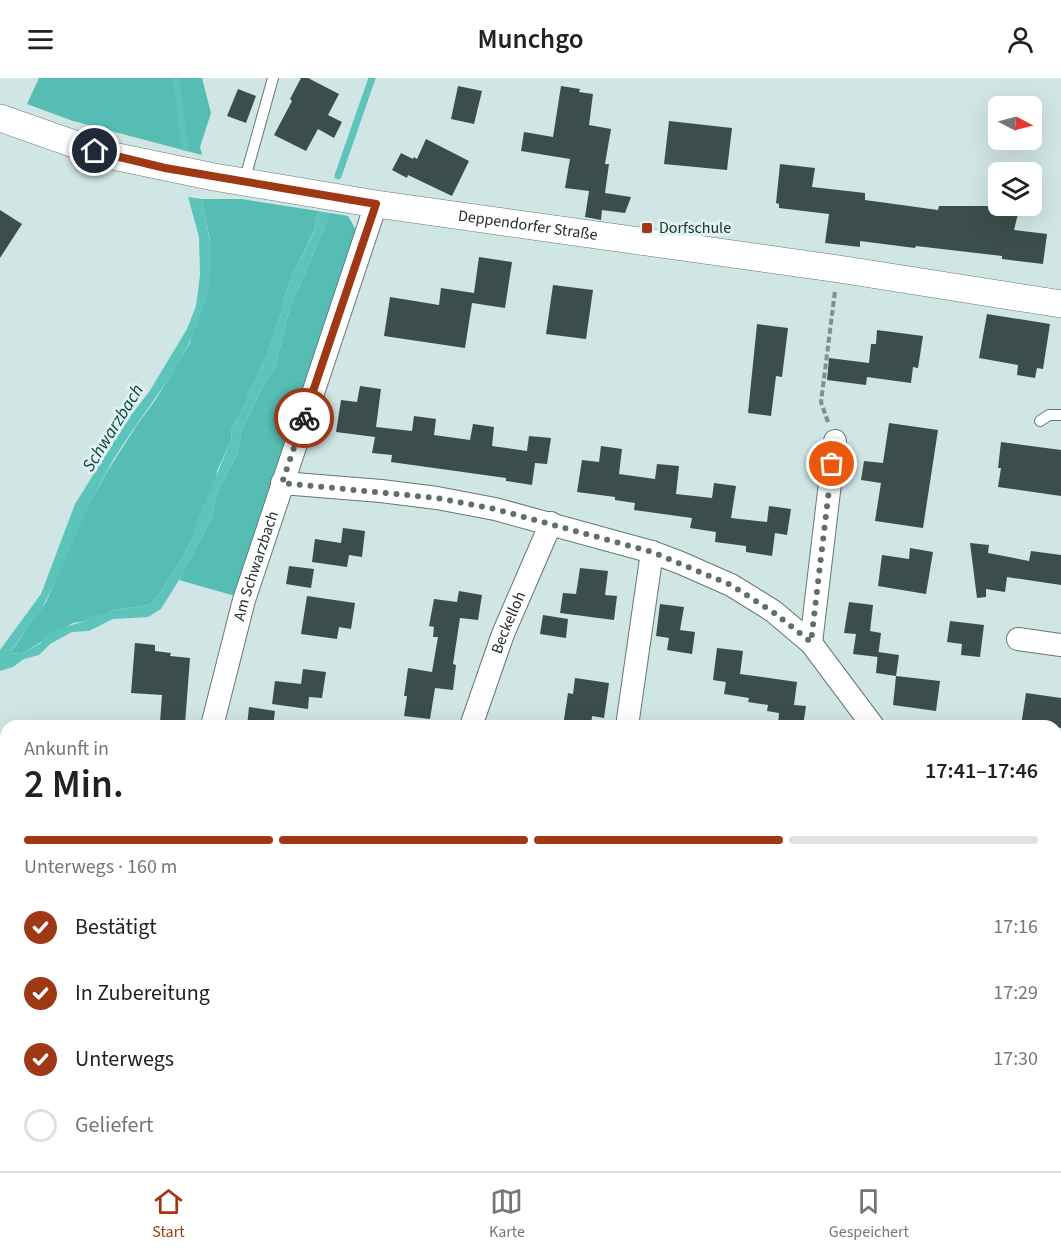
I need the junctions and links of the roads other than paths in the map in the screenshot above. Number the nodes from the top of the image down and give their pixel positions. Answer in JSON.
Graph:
{"nodes":[{"id":1,"x":273,"y":78,"type":"edge"},
{"id":2,"x":0,"y":118,"type":"edge"},
{"id":3,"x":244,"y":182,"type":"junction"},
{"id":4,"x":376,"y":204,"type":"junction"},
{"id":5,"x":1061,"y":304,"type":"edge"},
{"id":6,"x":1061,"y":415,"type":"edge"},
{"id":7,"x":1040,"y":421,"type":"dead end"},
{"id":8,"x":835,"y":441,"type":"road end"},
{"id":9,"x":282,"y":483,"type":"junction"},
{"id":10,"x":551,"y":523,"type":"junction"},
{"id":11,"x":652,"y":552,"type":"junction"},
{"id":12,"x":1018,"y":639,"type":"dead end"},
{"id":13,"x":811,"y":642,"type":"junction"},
{"id":14,"x":1061,"y":645,"type":"edge"},
{"id":15,"x":214,"y":720,"type":"edge"},
{"id":16,"x":473,"y":720,"type":"edge"},
{"id":17,"x":628,"y":720,"type":"edge"},
{"id":18,"x":869,"y":720,"type":"edge"}],
"edges":[{"from":1,"to":3,"type":"lane"},
{"from":2,"to":3,"type":"street","name":"Deppendorfer Straße"},
{"from":3,"to":4,"type":"street","name":"Deppendorfer Straße"},
{"from":4,"to":5,"type":"street","name":"Deppendorfer Straße"},
{"from":4,"to":9,"type":"street","name":"Am Schwarzbach"},
{"from":6,"to":7,"type":"lane"},
{"from":8,"to":13,"type":"street"},
{"from":9,"to":10,"type":"street"},
{"from":9,"to":15,"type":"street","name":"Am Schwarzbach"},
{"from":10,"to":11,"type":"street"},
{"from":10,"to":16,"type":"street","name":"Beckelloh"},
{"from":11,"to":13,"type":"street"},
{"from":11,"to":17,"type":"street"},
{"from":12,"to":14,"type":"street"},
{"from":13,"to":18,"type":"street"}]}
